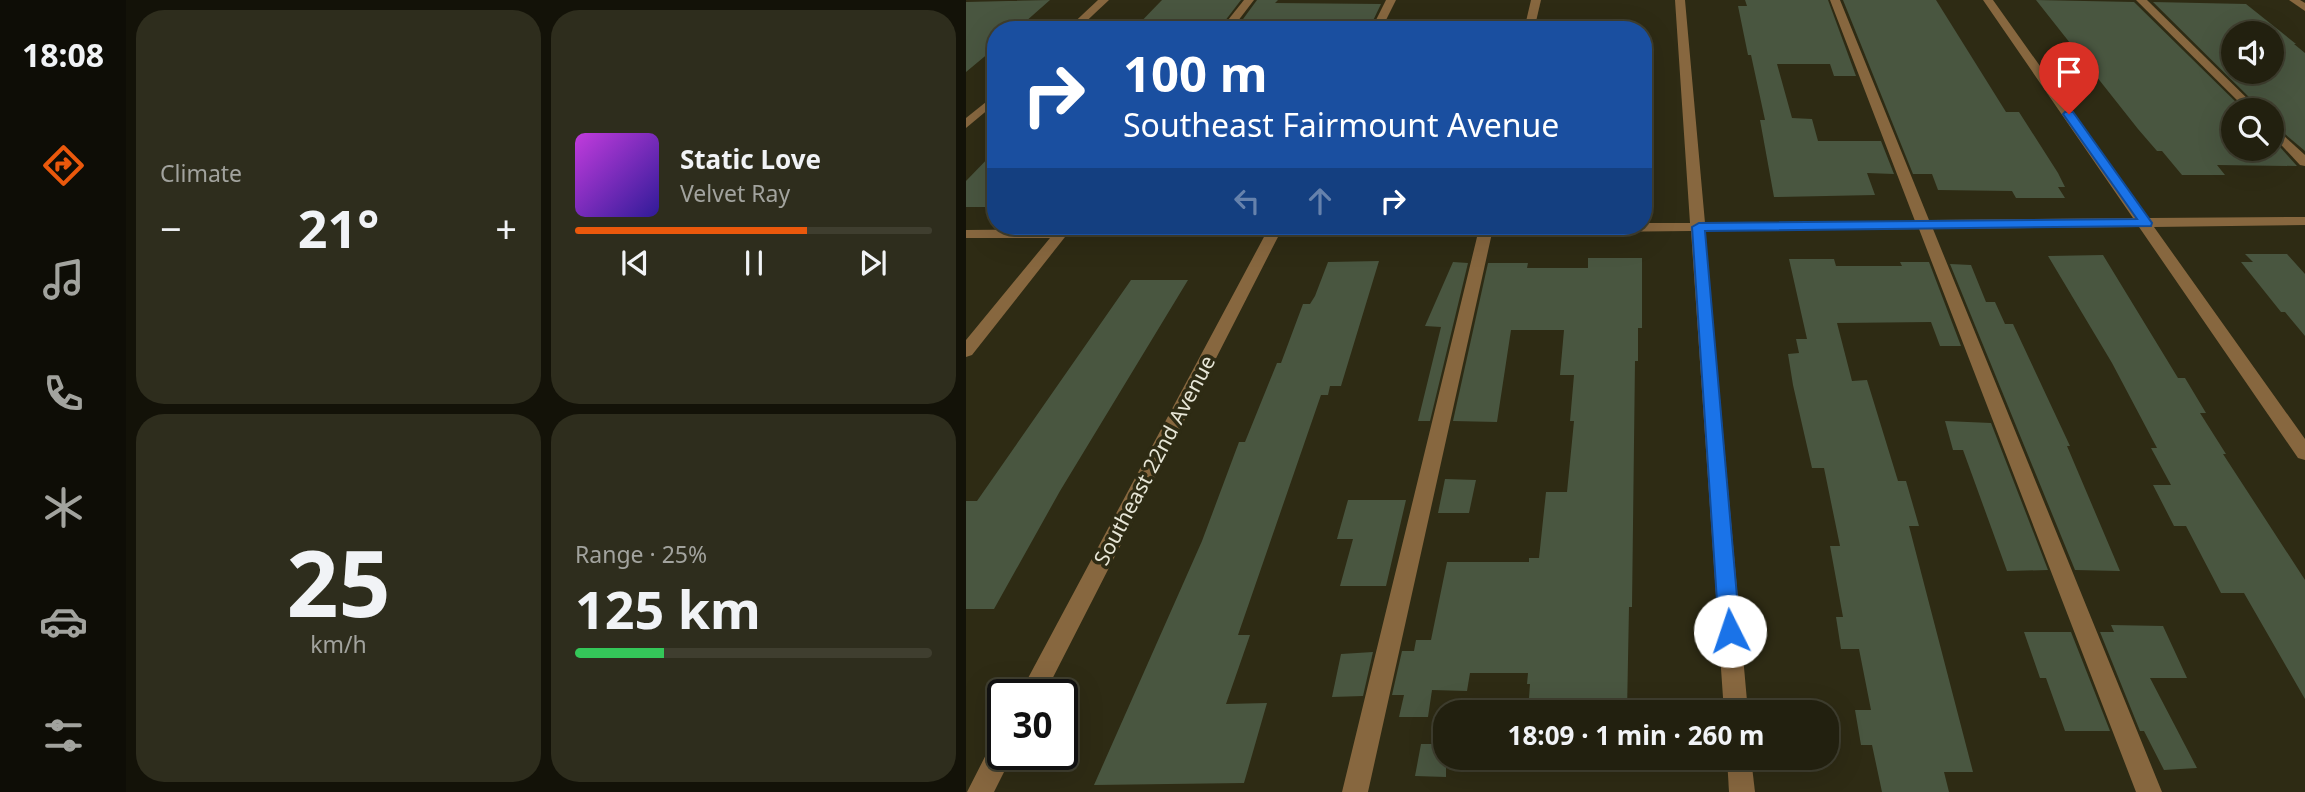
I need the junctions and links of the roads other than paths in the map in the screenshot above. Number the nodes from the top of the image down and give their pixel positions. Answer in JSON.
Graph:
{"nodes":[{"id":1,"x":1104,"y":0,"type":"edge"},
{"id":2,"x":1249,"y":0,"type":"edge"},
{"id":3,"x":1391,"y":0,"type":"edge"},
{"id":4,"x":1536,"y":0,"type":"edge"},
{"id":5,"x":1680,"y":0,"type":"edge"},
{"id":6,"x":1835,"y":0,"type":"edge"},
{"id":7,"x":1988,"y":0,"type":"edge"},
{"id":8,"x":2141,"y":0,"type":"edge"},
{"id":9,"x":2294,"y":0,"type":"edge"},
{"id":10,"x":2305,"y":8,"type":"edge"},
{"id":11,"x":1080,"y":21,"type":"edge"},
{"id":12,"x":1232,"y":21,"type":"edge"},
{"id":13,"x":1380,"y":21,"type":"edge"},
{"id":14,"x":1531,"y":21,"type":"edge"},
{"id":15,"x":2241,"y":98,"type":"edge"},
{"id":16,"x":987,"y":105,"type":"edge"},
{"id":17,"x":966,"y":124,"type":"edge"},
{"id":18,"x":2284,"y":141,"type":"edge"},
{"id":19,"x":2305,"y":162,"type":"edge"},
{"id":20,"x":2305,"y":221,"type":"edge"},
{"id":21,"x":2146,"y":223,"type":"junction"},
{"id":22,"x":1925,"y":226,"type":"junction"},
{"id":23,"x":1652,"y":227,"type":"edge"},
{"id":24,"x":1699,"y":227,"type":"junction"},
{"id":25,"x":987,"y":233,"type":"edge"},
{"id":26,"x":966,"y":234,"type":"edge"},
{"id":27,"x":1060,"y":235,"type":"edge"},
{"id":28,"x":1273,"y":235,"type":"edge"},
{"id":29,"x":1485,"y":235,"type":"edge"},
{"id":30,"x":966,"y":351,"type":"edge"},
{"id":31,"x":2305,"y":453,"type":"edge"},
{"id":32,"x":1039,"y":679,"type":"edge"},
{"id":33,"x":1735,"y":700,"type":"edge"},
{"id":34,"x":992,"y":770,"type":"edge"},
{"id":35,"x":1740,"y":770,"type":"edge"},
{"id":36,"x":980,"y":792,"type":"edge"},
{"id":37,"x":1355,"y":792,"type":"edge"},
{"id":38,"x":1742,"y":792,"type":"edge"},
{"id":39,"x":2149,"y":792,"type":"edge"}],
"edges":[{"from":1,"to":11,"type":"street"},
{"from":2,"to":12,"type":"street"},
{"from":3,"to":13,"type":"street"},
{"from":4,"to":14,"type":"street"},
{"from":5,"to":24,"type":"street"},
{"from":6,"to":22,"type":"street"},
{"from":7,"to":21,"type":"street"},
{"from":8,"to":15,"type":"street"},
{"from":9,"to":10,"type":"street"},
{"from":16,"to":17,"type":"street"},
{"from":18,"to":19,"type":"street"},
{"from":20,"to":21,"type":"street"},
{"from":21,"to":22,"type":"street"},
{"from":21,"to":31,"type":"street"},
{"from":22,"to":24,"type":"street"},
{"from":22,"to":39,"type":"street"},
{"from":23,"to":24,"type":"street"},
{"from":24,"to":33,"type":"street"},
{"from":25,"to":26,"type":"street"},
{"from":27,"to":30,"type":"street"},
{"from":28,"to":32,"type":"street","name":"Southeast 22nd Avenue"},
{"from":29,"to":37,"type":"street"},
{"from":34,"to":36,"type":"street"},
{"from":35,"to":38,"type":"street"}]}
